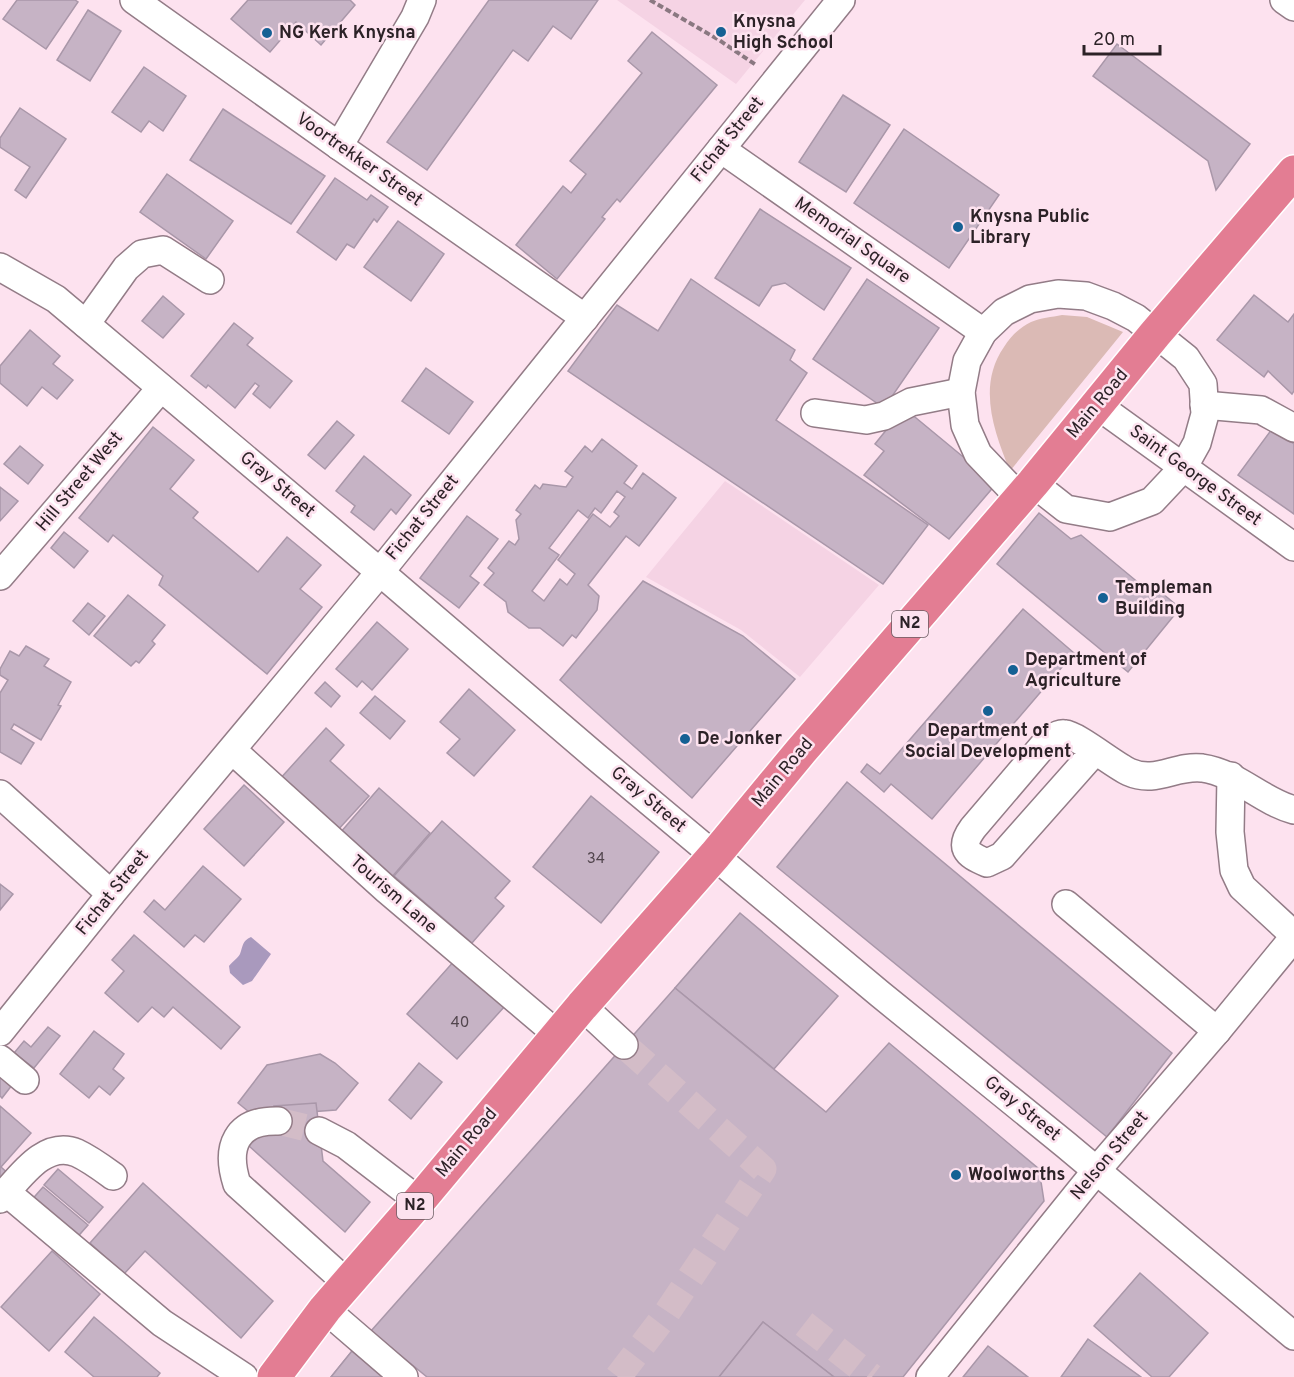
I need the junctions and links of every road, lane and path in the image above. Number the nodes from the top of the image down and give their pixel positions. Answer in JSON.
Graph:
{"nodes":[{"id":1,"x":134,"y":0,"type":"edge"},
{"id":2,"x":422,"y":0,"type":"edge"},
{"id":3,"x":650,"y":0,"type":"edge"},
{"id":4,"x":841,"y":0,"type":"edge"},
{"id":5,"x":1284,"y":0,"type":"edge"},
{"id":6,"x":1294,"y":7,"type":"edge"},
{"id":7,"x":776,"y":80,"type":"junction"},
{"id":8,"x":339,"y":146,"type":"junction"},
{"id":9,"x":721,"y":149,"type":"junction"},
{"id":10,"x":1294,"y":172,"type":"edge"},
{"id":11,"x":0,"y":267,"type":"edge"},
{"id":12,"x":210,"y":280,"type":"dead end"},
{"id":13,"x":585,"y":318,"type":"junction"},
{"id":14,"x":86,"y":324,"type":"junction"},
{"id":15,"x":983,"y":332,"type":"junction"},
{"id":16,"x":1155,"y":334,"type":"junction"},
{"id":17,"x":161,"y":388,"type":"junction"},
{"id":18,"x":961,"y":392,"type":"junction"},
{"id":19,"x":1097,"y":405,"type":"junction"},
{"id":20,"x":1204,"y":405,"type":"junction"},
{"id":21,"x":815,"y":413,"type":"dead end"},
{"id":22,"x":1294,"y":428,"type":"edge"},
{"id":23,"x":1183,"y":468,"type":"junction"},
{"id":24,"x":1026,"y":490,"type":"junction"},
{"id":25,"x":1294,"y":547,"type":"edge"},
{"id":26,"x":380,"y":572,"type":"junction"},
{"id":27,"x":0,"y":576,"type":"edge"},
{"id":28,"x":232,"y":750,"type":"junction"},
{"id":29,"x":1095,"y":751,"type":"junction"},
{"id":30,"x":1231,"y":776,"type":"junction"},
{"id":31,"x":0,"y":794,"type":"edge"},
{"id":32,"x":1294,"y":810,"type":"edge"},
{"id":33,"x":715,"y":855,"type":"junction"},
{"id":34,"x":111,"y":894,"type":"junction"},
{"id":35,"x":1066,"y":904,"type":"dead end"},
{"id":36,"x":1294,"y":936,"type":"edge"},
{"id":37,"x":582,"y":1006,"type":"junction"},
{"id":38,"x":1217,"y":1031,"type":"junction"},
{"id":39,"x":0,"y":1032,"type":"edge"},
{"id":40,"x":558,"y":1035,"type":"junction"},
{"id":41,"x":624,"y":1045,"type":"tunnel mouth"},
{"id":42,"x":0,"y":1059,"type":"edge"},
{"id":43,"x":25,"y":1080,"type":"dead end"},
{"id":44,"x":278,"y":1121,"type":"tunnel mouth"},
{"id":45,"x":319,"y":1131,"type":"tunnel mouth"},
{"id":46,"x":1096,"y":1171,"type":"junction"},
{"id":47,"x":113,"y":1176,"type":"dead end"},
{"id":48,"x":3,"y":1196,"type":"edge"},
{"id":49,"x":419,"y":1201,"type":"junction"},
{"id":50,"x":347,"y":1283,"type":"junction"},
{"id":51,"x":325,"y":1309,"type":"junction"},
{"id":52,"x":1294,"y":1336,"type":"edge"},
{"id":53,"x":244,"y":1377,"type":"edge"},
{"id":54,"x":274,"y":1377,"type":"edge"},
{"id":55,"x":404,"y":1377,"type":"edge"},
{"id":56,"x":930,"y":1377,"type":"edge"}],
"edges":[{"from":1,"to":8,"type":"street","name":"Voortrekker Street"},
{"from":2,"to":8,"type":"street"},
{"from":3,"to":7,"type":"path"},
{"from":4,"to":7,"type":"street","name":"Fichat Street"},
{"from":5,"to":6,"type":"street"},
{"from":7,"to":9,"type":"street","name":"Fichat Street"},
{"from":8,"to":13,"type":"street","name":"Voortrekker Street"},
{"from":9,"to":13,"type":"street","name":"Fichat Street"},
{"from":9,"to":15,"type":"street","name":"Memorial Square"},
{"from":10,"to":16,"type":"highway","name":"Main Road","number":"N2"},
{"from":11,"to":14,"type":"street","name":"Gray Street"},
{"from":12,"to":14,"type":"street"},
{"from":13,"to":26,"type":"street","name":"Fichat Street"},
{"from":14,"to":17,"type":"street","name":"Gray Street"},
{"from":15,"to":16,"type":"street"},
{"from":15,"to":18,"type":"street"},
{"from":16,"to":19,"type":"highway","name":"Main Road","number":"N2"},
{"from":16,"to":20,"type":"street"},
{"from":17,"to":26,"type":"street","name":"Gray Street"},
{"from":17,"to":27,"type":"street","name":"Hill Street West"},
{"from":18,"to":21,"type":"street"},
{"from":18,"to":24,"type":"street"},
{"from":19,"to":23,"type":"street","name":"Saint George Street"},
{"from":19,"to":24,"type":"highway","name":"Main Road","number":"N2"},
{"from":20,"to":22,"type":"street"},
{"from":20,"to":23,"type":"street"},
{"from":23,"to":24,"type":"street"},
{"from":23,"to":25,"type":"street","name":"Saint George Street"},
{"from":24,"to":33,"type":"highway","name":"Main Road","number":"N2"},
{"from":26,"to":28,"type":"street","name":"Fichat Street"},
{"from":26,"to":33,"type":"street","name":"Gray Street"},
{"from":28,"to":34,"type":"street","name":"Fichat Street"},
{"from":28,"to":40,"type":"street","name":"Tourism Lane"},
{"from":29,"to":29,"type":"street"},
{"from":29,"to":30,"type":"street"},
{"from":30,"to":32,"type":"street"},
{"from":30,"to":36,"type":"street"},
{"from":31,"to":34,"type":"street"},
{"from":33,"to":37,"type":"highway","name":"Main Road","number":"N2"},
{"from":33,"to":46,"type":"street","name":"Gray Street"},
{"from":34,"to":39,"type":"street","name":"Fichat Street"},
{"from":35,"to":38,"type":"street"},
{"from":36,"to":38,"type":"street","name":"Nelson Street"},
{"from":37,"to":40,"type":"highway","name":"Main Road","number":"N2"},
{"from":37,"to":41,"type":"street"},
{"from":38,"to":46,"type":"street","name":"Nelson Street"},
{"from":40,"to":49,"type":"highway","name":"Main Road","number":"N2"},
{"from":42,"to":43,"type":"street"},
{"from":44,"to":50,"type":"street"},
{"from":45,"to":49,"type":"street"},
{"from":46,"to":52,"type":"street","name":"Gray Street"},
{"from":46,"to":56,"type":"street","name":"Nelson Street"},
{"from":47,"to":48,"type":"street"},
{"from":48,"to":53,"type":"street"},
{"from":49,"to":50,"type":"highway","name":"Main Road","number":"N2"},
{"from":50,"to":51,"type":"highway","name":"Main Road","number":"N2"},
{"from":51,"to":54,"type":"highway","name":"Main Road","number":"N2"},
{"from":51,"to":55,"type":"street"}]}
